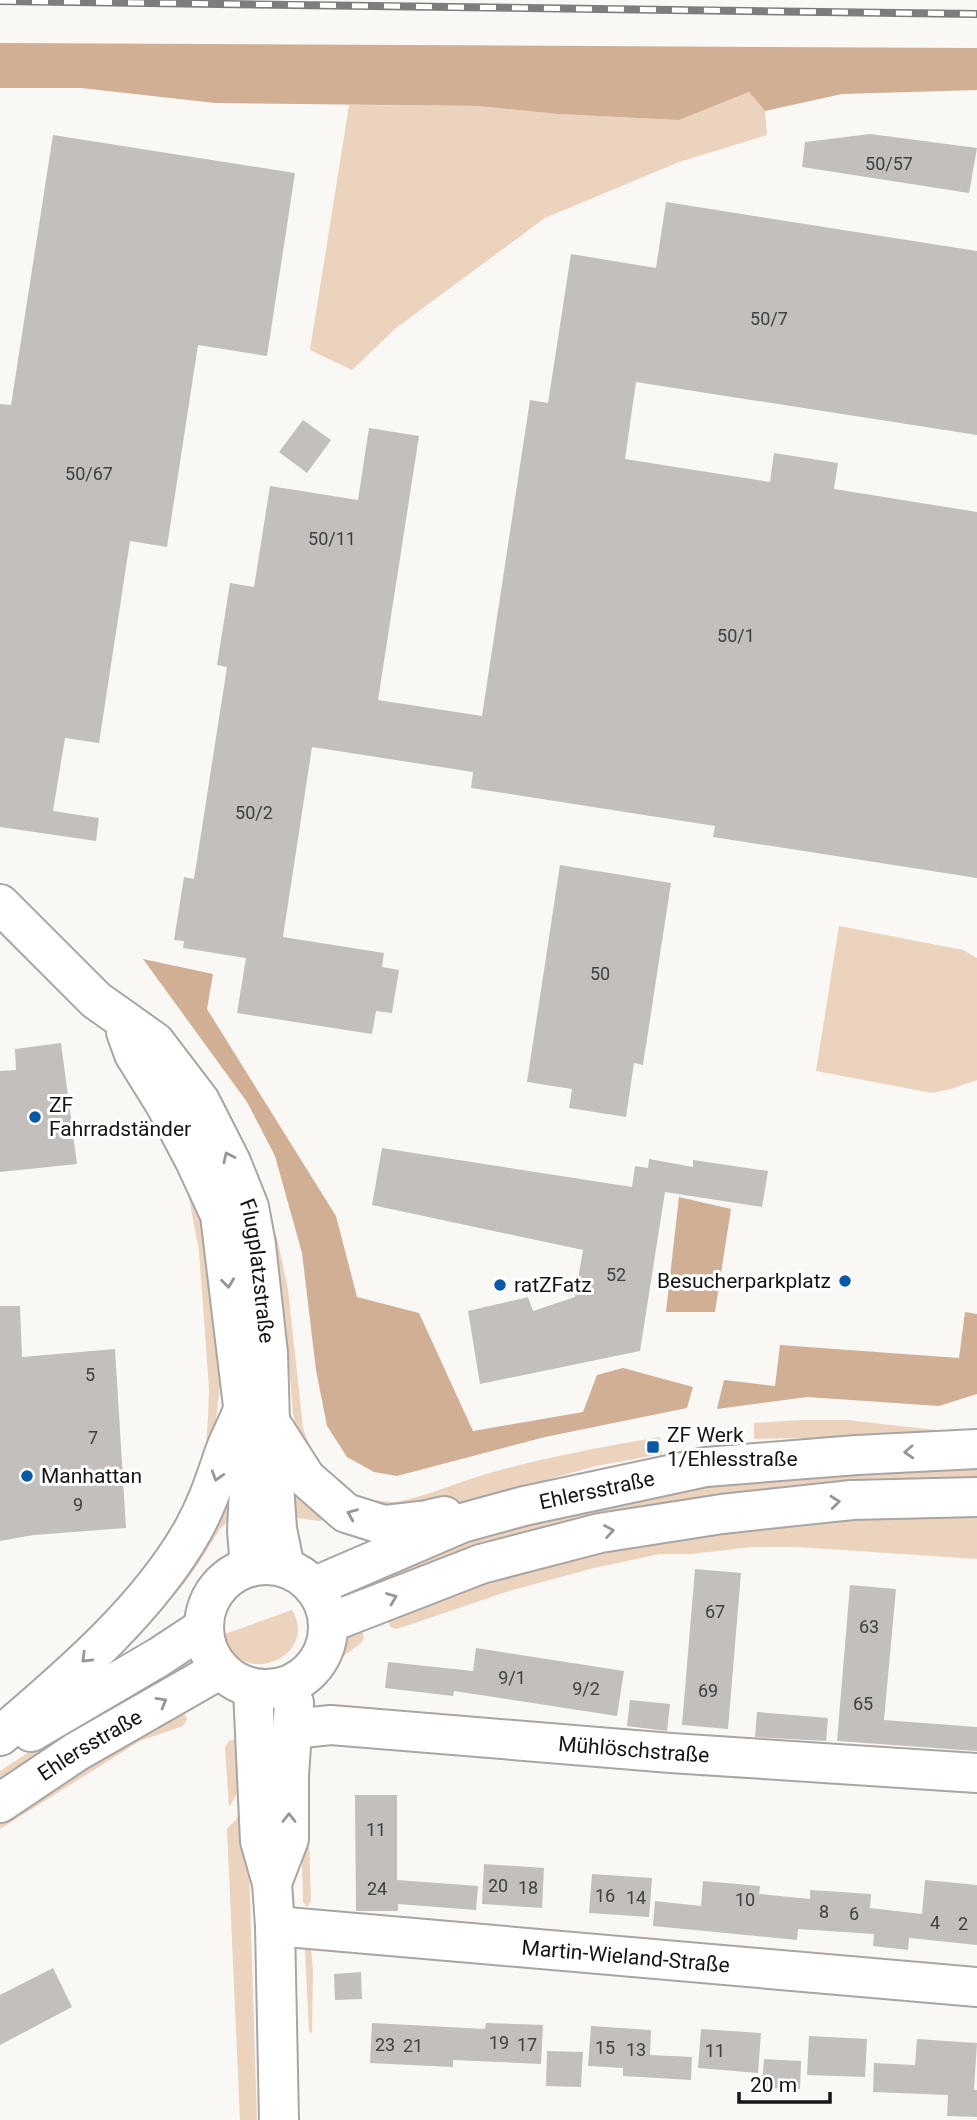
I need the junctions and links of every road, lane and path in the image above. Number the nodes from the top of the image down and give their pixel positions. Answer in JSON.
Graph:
{"nodes":[{"id":1,"x":0,"y":904,"type":"edge"},
{"id":2,"x":256,"y":1417,"type":"junction"},
{"id":3,"x":977,"y":1450,"type":"edge"},
{"id":4,"x":706,"y":1467,"type":"junction"},
{"id":5,"x":977,"y":1497,"type":"edge"},
{"id":6,"x":283,"y":1574,"type":"junction"},
{"id":7,"x":329,"y":1623,"type":"junction"},
{"id":8,"x":203,"y":1628,"type":"junction"},
{"id":9,"x":219,"y":1670,"type":"junction"},
{"id":10,"x":295,"y":1684,"type":"junction"},
{"id":11,"x":253,"y":1690,"type":"junction"},
{"id":12,"x":292,"y":1729,"type":"junction"},
{"id":13,"x":0,"y":1736,"type":"edge"},
{"id":14,"x":0,"y":1750,"type":"edge"},
{"id":15,"x":977,"y":1773,"type":"edge"},
{"id":16,"x":0,"y":1802,"type":"edge"},
{"id":17,"x":272,"y":1884,"type":"junction"},
{"id":18,"x":275,"y":1926,"type":"junction"},
{"id":19,"x":977,"y":1987,"type":"edge"},
{"id":20,"x":279,"y":2120,"type":"edge"}],
"edges":[{"from":1,"to":2,"type":"street","name":"Flugplatzstraße"},
{"from":4,"to":2,"type":"street","one_way":true},
{"from":2,"to":6,"type":"street","name":"Flugplatzstraße"},
{"from":2,"to":13,"type":"street","one_way":true},
{"from":3,"to":4,"type":"street","name":"Ehlersstraße","one_way":true},
{"from":4,"to":6,"type":"street","name":"Ehlersstraße"},
{"from":7,"to":5,"type":"street","name":"Ehlersstraße","one_way":true},
{"from":6,"to":7,"type":"street"},
{"from":6,"to":8,"type":"street"},
{"from":7,"to":10,"type":"street"},
{"from":8,"to":9,"type":"street"},
{"from":8,"to":14,"type":"street","name":"Ehlersstraße"},
{"from":9,"to":11,"type":"street"},
{"from":16,"to":9,"type":"street","name":"Ehlersstraße","one_way":true},
{"from":10,"to":11,"type":"street"},
{"from":10,"to":12,"type":"street"},
{"from":11,"to":17,"type":"street"},
{"from":12,"to":15,"type":"street","name":"Mühlöschstraße"},
{"from":17,"to":12,"type":"street","one_way":true},
{"from":17,"to":18,"type":"street"},
{"from":18,"to":19,"type":"street","name":"Martin-Wieland-Straße"},
{"from":18,"to":20,"type":"street"}]}
